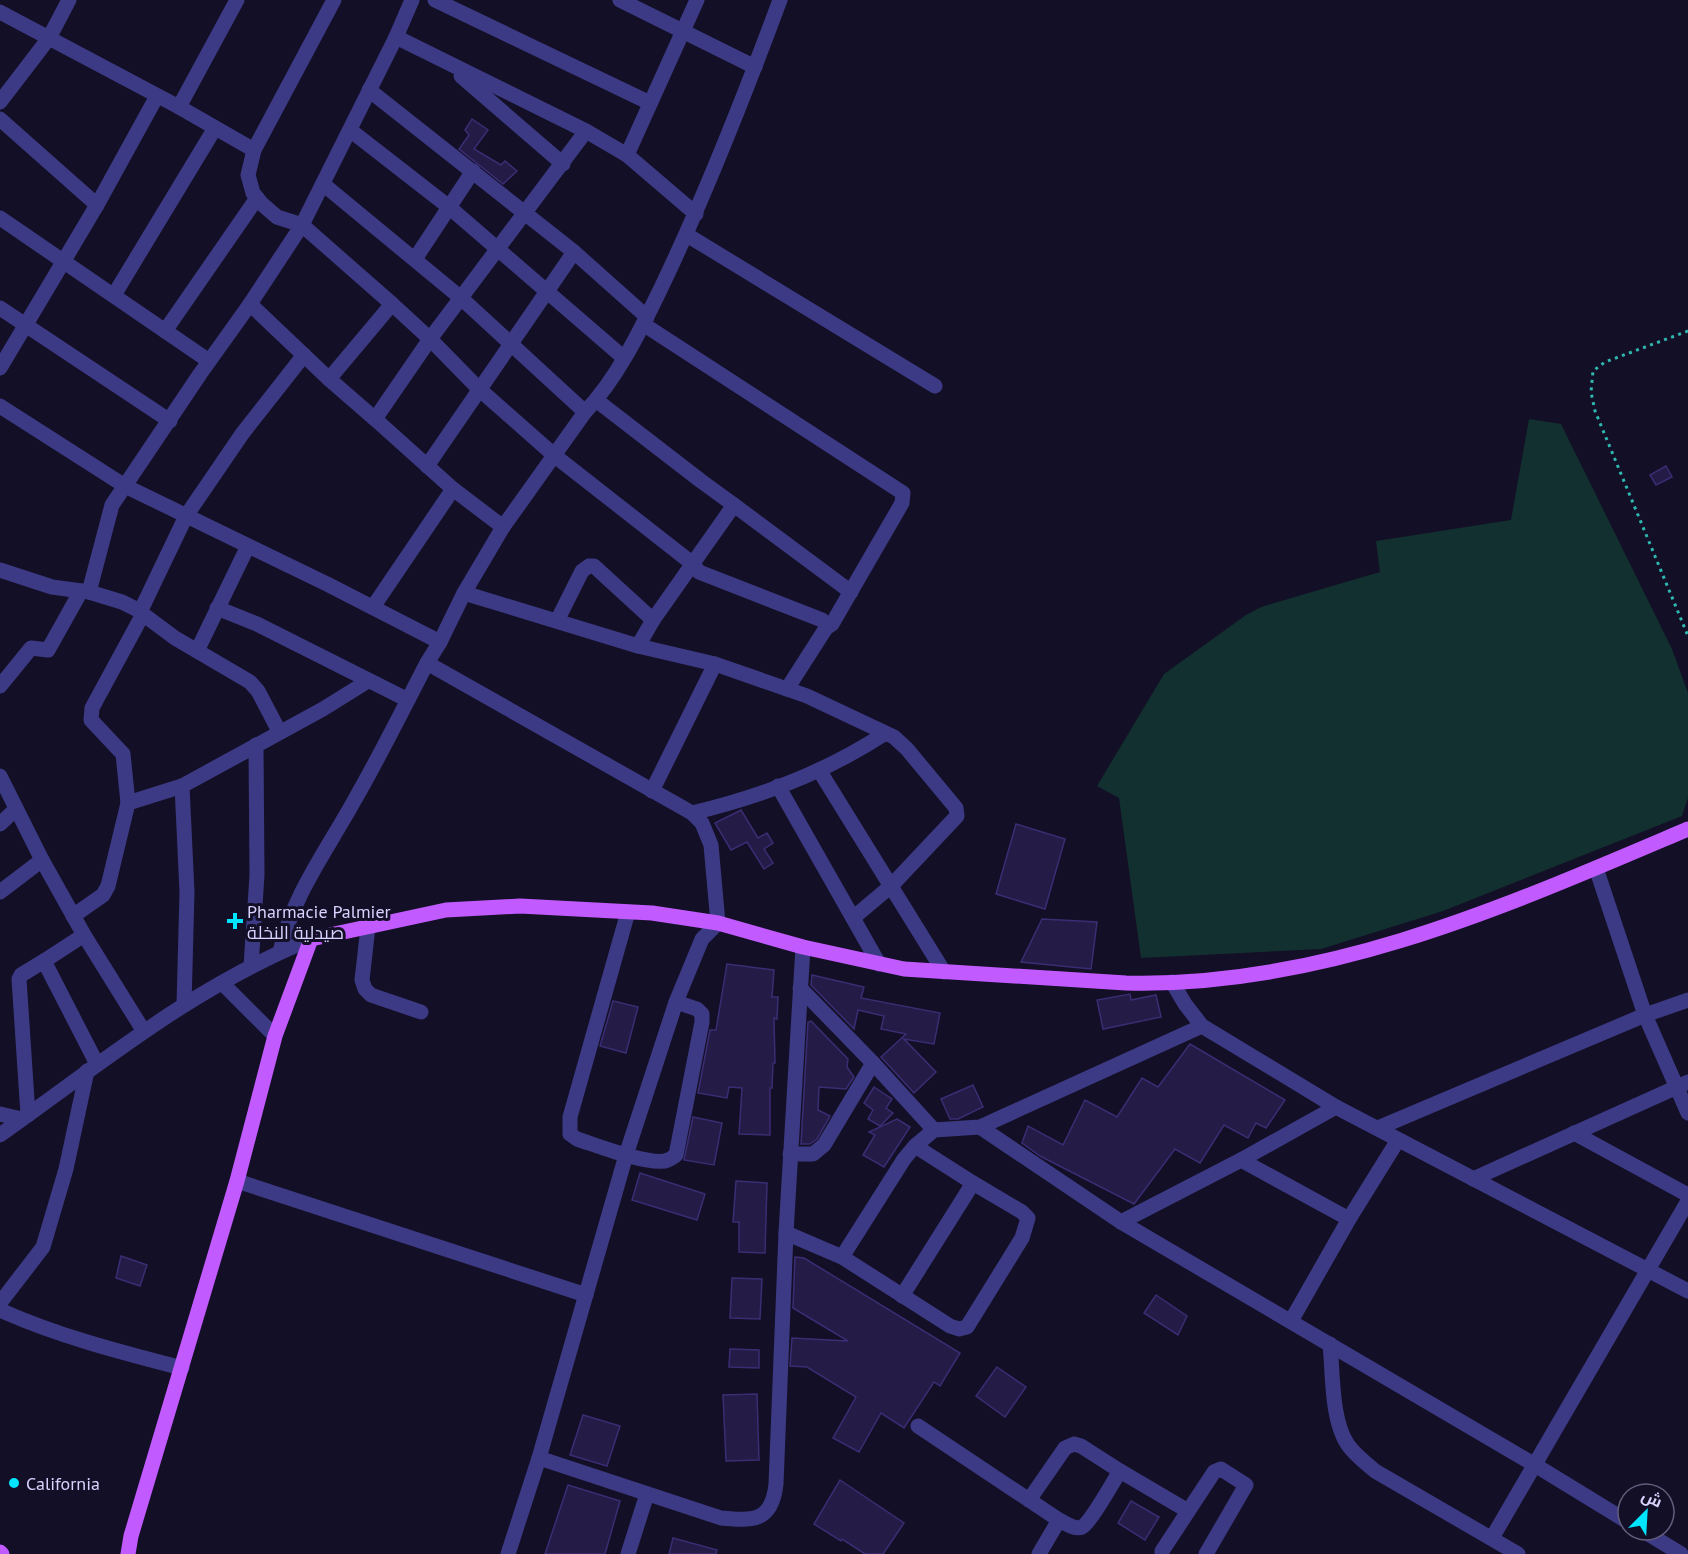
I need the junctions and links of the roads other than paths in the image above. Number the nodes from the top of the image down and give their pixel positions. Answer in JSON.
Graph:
{"nodes":[{"id":1,"x":69,"y":0,"type":"edge"},
{"id":2,"x":237,"y":0,"type":"edge"},
{"id":3,"x":334,"y":0,"type":"edge"},
{"id":4,"x":412,"y":0,"type":"edge"},
{"id":5,"x":435,"y":0,"type":"edge"},
{"id":6,"x":620,"y":0,"type":"edge"},
{"id":7,"x":697,"y":0,"type":"edge"},
{"id":8,"x":780,"y":0,"type":"edge"},
{"id":9,"x":0,"y":12,"type":"edge"},
{"id":10,"x":684,"y":32,"type":"junction"},
{"id":11,"x":396,"y":37,"type":"junction"},
{"id":12,"x":50,"y":38,"type":"junction"},
{"id":13,"x":446,"y":62,"type":"junction"},
{"id":14,"x":755,"y":67,"type":"junction"},
{"id":15,"x":369,"y":90,"type":"junction"},
{"id":16,"x":157,"y":96,"type":"junction"},
{"id":17,"x":0,"y":102,"type":"edge"},
{"id":18,"x":650,"y":103,"type":"junction"},
{"id":19,"x":179,"y":107,"type":"junction"},
{"id":20,"x":0,"y":119,"type":"edge"},
{"id":21,"x":215,"y":128,"type":"junction"},
{"id":22,"x":350,"y":130,"type":"junction"},
{"id":23,"x":586,"y":131,"type":"junction"},
{"id":24,"x":254,"y":150,"type":"junction"},
{"id":25,"x":627,"y":155,"type":"junction"},
{"id":26,"x":563,"y":164,"type":"junction"},
{"id":27,"x":473,"y":171,"type":"junction"},
{"id":28,"x":323,"y":184,"type":"junction"},
{"id":29,"x":257,"y":198,"type":"junction"},
{"id":30,"x":97,"y":205,"type":"junction"},
{"id":31,"x":449,"y":207,"type":"junction"},
{"id":32,"x":526,"y":213,"type":"junction"},
{"id":33,"x":696,"y":214,"type":"junction"},
{"id":34,"x":0,"y":218,"type":"edge"},
{"id":35,"x":302,"y":225,"type":"junction"},
{"id":36,"x":687,"y":235,"type":"junction"},
{"id":37,"x":498,"y":249,"type":"junction"},
{"id":38,"x":574,"y":252,"type":"junction"},
{"id":39,"x":415,"y":259,"type":"junction"},
{"id":40,"x":64,"y":261,"type":"junction"},
{"id":41,"x":547,"y":291,"type":"junction"},
{"id":42,"x":114,"y":295,"type":"junction"},
{"id":43,"x":461,"y":298,"type":"junction"},
{"id":44,"x":250,"y":304,"type":"junction"},
{"id":45,"x":392,"y":304,"type":"junction"},
{"id":46,"x":0,"y":308,"type":"edge"},
{"id":47,"x":645,"y":320,"type":"junction"},
{"id":48,"x":27,"y":324,"type":"junction"},
{"id":49,"x":165,"y":331,"type":"junction"},
{"id":50,"x":430,"y":339,"type":"junction"},
{"id":51,"x":511,"y":343,"type":"junction"},
{"id":52,"x":303,"y":355,"type":"junction"},
{"id":53,"x":624,"y":358,"type":"junction"},
{"id":54,"x":209,"y":361,"type":"junction"},
{"id":55,"x":0,"y":368,"type":"edge"},
{"id":56,"x":329,"y":380,"type":"junction"},
{"id":57,"x":935,"y":386,"type":"dead end"},
{"id":58,"x":479,"y":389,"type":"junction"},
{"id":59,"x":596,"y":400,"type":"junction"},
{"id":60,"x":0,"y":406,"type":"edge"},
{"id":61,"x":585,"y":412,"type":"junction"},
{"id":62,"x":375,"y":419,"type":"junction"},
{"id":63,"x":170,"y":421,"type":"junction"},
{"id":64,"x":555,"y":456,"type":"junction"},
{"id":65,"x":427,"y":466,"type":"junction"},
{"id":66,"x":125,"y":486,"type":"junction"},
{"id":67,"x":453,"y":489,"type":"junction"},
{"id":68,"x":734,"y":505,"type":"junction"},
{"id":69,"x":186,"y":516,"type":"junction"},
{"id":70,"x":503,"y":527,"type":"junction"},
{"id":71,"x":248,"y":546,"type":"junction"},
{"id":72,"x":693,"y":564,"type":"junction"},
{"id":73,"x":0,"y":570,"type":"edge"},
{"id":74,"x":85,"y":592,"type":"junction"},
{"id":75,"x":851,"y":592,"type":"junction"},
{"id":76,"x":464,"y":593,"type":"junction"},
{"id":77,"x":374,"y":607,"type":"junction"},
{"id":78,"x":217,"y":608,"type":"junction"},
{"id":79,"x":143,"y":614,"type":"junction"},
{"id":80,"x":653,"y":620,"type":"junction"},
{"id":81,"x":557,"y":621,"type":"junction"},
{"id":82,"x":826,"y":628,"type":"junction"},
{"id":83,"x":440,"y":642,"type":"junction"},
{"id":84,"x":638,"y":645,"type":"junction"},
{"id":85,"x":197,"y":651,"type":"junction"},
{"id":86,"x":427,"y":663,"type":"junction"},
{"id":87,"x":715,"y":664,"type":"junction"},
{"id":88,"x":368,"y":681,"type":"junction"},
{"id":89,"x":0,"y":686,"type":"edge"},
{"id":90,"x":787,"y":689,"type":"junction"},
{"id":91,"x":408,"y":700,"type":"junction"},
{"id":92,"x":279,"y":731,"type":"junction"},
{"id":93,"x":884,"y":734,"type":"junction"},
{"id":94,"x":256,"y":745,"type":"junction"},
{"id":95,"x":819,"y":770,"type":"junction"},
{"id":96,"x":0,"y":776,"type":"edge"},
{"id":97,"x":182,"y":786,"type":"junction"},
{"id":98,"x":778,"y":786,"type":"junction"},
{"id":99,"x":652,"y":791,"type":"junction"},
{"id":100,"x":128,"y":803,"type":"junction"},
{"id":101,"x":16,"y":808,"type":"junction"},
{"id":102,"x":692,"y":813,"type":"junction"},
{"id":103,"x":0,"y":824,"type":"edge"},
{"id":104,"x":1688,"y":829,"type":"edge"},
{"id":105,"x":42,"y":860,"type":"junction"},
{"id":106,"x":1596,"y":868,"type":"junction"},
{"id":107,"x":891,"y":886,"type":"junction"},
{"id":108,"x":0,"y":892,"type":"edge"},
{"id":109,"x":628,"y":912,"type":"junction"},
{"id":110,"x":73,"y":916,"type":"junction"},
{"id":111,"x":853,"y":918,"type":"junction"},
{"id":112,"x":718,"y":922,"type":"junction"},
{"id":113,"x":368,"y":927,"type":"junction"},
{"id":114,"x":84,"y":935,"type":"junction"},
{"id":115,"x":311,"y":939,"type":"junction"},
{"id":116,"x":803,"y":947,"type":"junction"},
{"id":117,"x":280,"y":952,"type":"junction"},
{"id":118,"x":45,"y":961,"type":"junction"},
{"id":119,"x":879,"y":964,"type":"junction"},
{"id":120,"x":250,"y":966,"type":"junction"},
{"id":121,"x":944,"y":972,"type":"junction"},
{"id":122,"x":1172,"y":982,"type":"junction"},
{"id":123,"x":222,"y":983,"type":"junction"},
{"id":124,"x":800,"y":988,"type":"junction"},
{"id":125,"x":1688,"y":999,"type":"edge"},
{"id":126,"x":676,"y":1002,"type":"junction"},
{"id":127,"x":184,"y":1005,"type":"junction"},
{"id":128,"x":422,"y":1012,"type":"dead end"},
{"id":129,"x":1645,"y":1015,"type":"junction"},
{"id":130,"x":1203,"y":1026,"type":"junction"},
{"id":131,"x":143,"y":1030,"type":"junction"},
{"id":132,"x":275,"y":1036,"type":"junction"},
{"id":133,"x":873,"y":1063,"type":"junction"},
{"id":134,"x":92,"y":1068,"type":"junction"},
{"id":135,"x":1682,"y":1084,"type":"edge"},
{"id":136,"x":1336,"y":1107,"type":"junction"},
{"id":137,"x":1688,"y":1113,"type":"edge"},
{"id":138,"x":0,"y":1114,"type":"edge"},
{"id":139,"x":25,"y":1117,"type":"junction"},
{"id":140,"x":980,"y":1127,"type":"junction"},
{"id":141,"x":1378,"y":1128,"type":"junction"},
{"id":142,"x":934,"y":1130,"type":"junction"},
{"id":143,"x":1574,"y":1133,"type":"junction"},
{"id":144,"x":0,"y":1135,"type":"edge"},
{"id":145,"x":1398,"y":1140,"type":"junction"},
{"id":146,"x":915,"y":1146,"type":"junction"},
{"id":147,"x":790,"y":1154,"type":"junction"},
{"id":148,"x":626,"y":1155,"type":"junction"},
{"id":149,"x":1241,"y":1160,"type":"junction"},
{"id":150,"x":1473,"y":1179,"type":"junction"},
{"id":151,"x":237,"y":1181,"type":"junction"},
{"id":152,"x":973,"y":1183,"type":"junction"},
{"id":153,"x":1688,"y":1195,"type":"edge"},
{"id":154,"x":1688,"y":1201,"type":"edge"},
{"id":155,"x":1349,"y":1219,"type":"junction"},
{"id":156,"x":1121,"y":1222,"type":"junction"},
{"id":157,"x":786,"y":1233,"type":"junction"},
{"id":158,"x":842,"y":1257,"type":"junction"},
{"id":159,"x":1648,"y":1270,"type":"junction"},
{"id":160,"x":1688,"y":1291,"type":"edge"},
{"id":161,"x":586,"y":1295,"type":"junction"},
{"id":162,"x":902,"y":1296,"type":"junction"},
{"id":163,"x":0,"y":1303,"type":"edge"},
{"id":164,"x":0,"y":1310,"type":"edge"},
{"id":165,"x":1291,"y":1322,"type":"junction"},
{"id":166,"x":1330,"y":1344,"type":"junction"},
{"id":167,"x":182,"y":1368,"type":"junction"},
{"id":168,"x":918,"y":1426,"type":"dead end"},
{"id":169,"x":539,"y":1458,"type":"junction"},
{"id":170,"x":1535,"y":1465,"type":"junction"},
{"id":171,"x":1120,"y":1471,"type":"junction"},
{"id":172,"x":647,"y":1494,"type":"junction"},
{"id":173,"x":1029,"y":1500,"type":"junction"},
{"id":174,"x":1188,"y":1510,"type":"junction"},
{"id":175,"x":1616,"y":1515,"type":"edge"},
{"id":176,"x":1059,"y":1520,"type":"junction"},
{"id":177,"x":131,"y":1536,"type":"junction"},
{"id":178,"x":1492,"y":1538,"type":"junction"},
{"id":179,"x":1662,"y":1542,"type":"edge"},
{"id":180,"x":1688,"y":1549,"type":"edge"},
{"id":181,"x":116,"y":1554,"type":"edge"},
{"id":182,"x":128,"y":1554,"type":"edge"},
{"id":183,"x":508,"y":1554,"type":"edge"},
{"id":184,"x":628,"y":1554,"type":"edge"},
{"id":185,"x":1039,"y":1554,"type":"edge"},
{"id":186,"x":1162,"y":1554,"type":"edge"},
{"id":187,"x":1206,"y":1554,"type":"edge"},
{"id":188,"x":1518,"y":1554,"type":"edge"},
{"id":189,"x":1681,"y":1554,"type":"edge"},
{"id":190,"x":1685,"y":1554,"type":"edge"}],
"edges":[{"from":1,"to":12,"type":"street"},
{"from":2,"to":19,"type":"street"},
{"from":3,"to":24,"type":"street"},
{"from":4,"to":11,"type":"street"},
{"from":5,"to":18,"type":"street"},
{"from":6,"to":10,"type":"street"},
{"from":7,"to":10,"type":"street"},
{"from":8,"to":14,"type":"street"},
{"from":9,"to":12,"type":"street"},
{"from":10,"to":14,"type":"street"},
{"from":10,"to":18,"type":"street"},
{"from":11,"to":13,"type":"street"},
{"from":11,"to":15,"type":"street"},
{"from":12,"to":16,"type":"street"},
{"from":12,"to":17,"type":"street"},
{"from":13,"to":23,"type":"street"},
{"from":13,"to":26,"type":"street"},
{"from":14,"to":33,"type":"street"},
{"from":15,"to":22,"type":"street"},
{"from":15,"to":27,"type":"street"},
{"from":16,"to":19,"type":"street"},
{"from":16,"to":30,"type":"street"},
{"from":18,"to":25,"type":"street"},
{"from":19,"to":21,"type":"street"},
{"from":20,"to":30,"type":"street"},
{"from":21,"to":24,"type":"street"},
{"from":21,"to":42,"type":"street"},
{"from":22,"to":28,"type":"street"},
{"from":22,"to":31,"type":"street"},
{"from":23,"to":25,"type":"street"},
{"from":23,"to":26,"type":"street"},
{"from":24,"to":29,"type":"street"},
{"from":25,"to":33,"type":"street"},
{"from":26,"to":32,"type":"street"},
{"from":27,"to":31,"type":"street"},
{"from":27,"to":32,"type":"street"},
{"from":28,"to":35,"type":"street"},
{"from":28,"to":39,"type":"street"},
{"from":29,"to":35,"type":"street"},
{"from":29,"to":49,"type":"street"},
{"from":30,"to":40,"type":"street"},
{"from":31,"to":37,"type":"street"},
{"from":31,"to":39,"type":"street"},
{"from":32,"to":37,"type":"street"},
{"from":32,"to":38,"type":"street"},
{"from":33,"to":36,"type":"street"},
{"from":34,"to":40,"type":"street"},
{"from":35,"to":44,"type":"street"},
{"from":35,"to":45,"type":"street"},
{"from":36,"to":47,"type":"street"},
{"from":36,"to":57,"type":"street"},
{"from":37,"to":41,"type":"street"},
{"from":37,"to":43,"type":"street"},
{"from":38,"to":41,"type":"street"},
{"from":38,"to":47,"type":"street"},
{"from":39,"to":43,"type":"street"},
{"from":40,"to":42,"type":"street"},
{"from":40,"to":48,"type":"street"},
{"from":41,"to":51,"type":"street"},
{"from":41,"to":53,"type":"street"},
{"from":42,"to":49,"type":"street"},
{"from":43,"to":50,"type":"street"},
{"from":43,"to":51,"type":"street"},
{"from":44,"to":52,"type":"street"},
{"from":44,"to":54,"type":"street"},
{"from":45,"to":50,"type":"street"},
{"from":45,"to":56,"type":"street"},
{"from":46,"to":48,"type":"street"},
{"from":47,"to":53,"type":"street"},
{"from":47,"to":75,"type":"street"},
{"from":48,"to":55,"type":"street"},
{"from":48,"to":63,"type":"street"},
{"from":49,"to":54,"type":"street"},
{"from":50,"to":58,"type":"street"},
{"from":50,"to":62,"type":"street"},
{"from":51,"to":58,"type":"street"},
{"from":51,"to":61,"type":"street"},
{"from":52,"to":56,"type":"street"},
{"from":52,"to":69,"type":"street"},
{"from":53,"to":59,"type":"street"},
{"from":54,"to":63,"type":"street"},
{"from":56,"to":62,"type":"street"},
{"from":58,"to":64,"type":"street"},
{"from":58,"to":65,"type":"street"},
{"from":59,"to":61,"type":"street"},
{"from":59,"to":68,"type":"street"},
{"from":60,"to":66,"type":"street"},
{"from":61,"to":64,"type":"street"},
{"from":62,"to":65,"type":"street"},
{"from":63,"to":66,"type":"street"},
{"from":64,"to":70,"type":"street"},
{"from":64,"to":72,"type":"street"},
{"from":65,"to":67,"type":"street"},
{"from":66,"to":69,"type":"street"},
{"from":66,"to":74,"type":"street"},
{"from":67,"to":70,"type":"street"},
{"from":67,"to":77,"type":"street"},
{"from":68,"to":72,"type":"street"},
{"from":68,"to":75,"type":"street"},
{"from":69,"to":71,"type":"street"},
{"from":69,"to":79,"type":"street"},
{"from":70,"to":76,"type":"street"},
{"from":71,"to":77,"type":"street"},
{"from":71,"to":78,"type":"street"},
{"from":72,"to":80,"type":"street"},
{"from":72,"to":82,"type":"street"},
{"from":73,"to":74,"type":"street"},
{"from":74,"to":79,"type":"street"},
{"from":74,"to":89,"type":"street"},
{"from":75,"to":82,"type":"street"},
{"from":76,"to":81,"type":"street"},
{"from":76,"to":83,"type":"street"},
{"from":77,"to":83,"type":"street"},
{"from":78,"to":85,"type":"street"},
{"from":78,"to":88,"type":"street"},
{"from":79,"to":85,"type":"street"},
{"from":79,"to":100,"type":"street"},
{"from":80,"to":81,"type":"street"},
{"from":80,"to":84,"type":"street"},
{"from":81,"to":84,"type":"street"},
{"from":82,"to":90,"type":"street"},
{"from":83,"to":86,"type":"street"},
{"from":84,"to":87,"type":"street"},
{"from":85,"to":92,"type":"street"},
{"from":86,"to":91,"type":"street"},
{"from":86,"to":99,"type":"street"},
{"from":87,"to":90,"type":"street"},
{"from":87,"to":99,"type":"street"},
{"from":88,"to":91,"type":"street"},
{"from":88,"to":92,"type":"street"},
{"from":90,"to":93,"type":"street"},
{"from":91,"to":117,"type":"street"},
{"from":92,"to":94,"type":"street"},
{"from":93,"to":95,"type":"street"},
{"from":93,"to":107,"type":"street"},
{"from":94,"to":97,"type":"street"},
{"from":94,"to":120,"type":"street"},
{"from":95,"to":98,"type":"street"},
{"from":95,"to":107,"type":"street"},
{"from":96,"to":101,"type":"street"},
{"from":97,"to":100,"type":"street"},
{"from":97,"to":127,"type":"street"},
{"from":98,"to":102,"type":"street"},
{"from":98,"to":111,"type":"street"},
{"from":99,"to":102,"type":"street"},
{"from":100,"to":110,"type":"street"},
{"from":101,"to":103,"type":"street"},
{"from":101,"to":105,"type":"street"},
{"from":102,"to":112,"type":"street"},
{"from":104,"to":106,"type":"main road"},
{"from":105,"to":108,"type":"street"},
{"from":105,"to":110,"type":"street"},
{"from":106,"to":122,"type":"main road"},
{"from":106,"to":129,"type":"street"},
{"from":107,"to":111,"type":"street"},
{"from":107,"to":121,"type":"street"},
{"from":109,"to":112,"type":"main road"},
{"from":109,"to":113,"type":"main road"},
{"from":109,"to":148,"type":"street"},
{"from":110,"to":114,"type":"street"},
{"from":111,"to":119,"type":"street"},
{"from":112,"to":116,"type":"main road"},
{"from":112,"to":126,"type":"street"},
{"from":113,"to":115,"type":"main road"},
{"from":113,"to":128,"type":"street"},
{"from":114,"to":118,"type":"street"},
{"from":114,"to":131,"type":"street"},
{"from":115,"to":117,"type":"street"},
{"from":115,"to":132,"type":"main road"},
{"from":116,"to":119,"type":"main road"},
{"from":116,"to":124,"type":"street"},
{"from":117,"to":120,"type":"street"},
{"from":118,"to":134,"type":"street"},
{"from":118,"to":139,"type":"street"},
{"from":119,"to":121,"type":"main road"},
{"from":120,"to":123,"type":"street"},
{"from":121,"to":122,"type":"main road"},
{"from":122,"to":130,"type":"street"},
{"from":123,"to":127,"type":"street"},
{"from":123,"to":132,"type":"street"},
{"from":124,"to":133,"type":"street"},
{"from":124,"to":147,"type":"street"},
{"from":125,"to":129,"type":"street"},
{"from":126,"to":148,"type":"street"},
{"from":126,"to":148,"type":"street"},
{"from":127,"to":131,"type":"street"},
{"from":129,"to":135,"type":"street"},
{"from":129,"to":141,"type":"street"},
{"from":130,"to":136,"type":"street"},
{"from":130,"to":140,"type":"street"},
{"from":131,"to":134,"type":"street"},
{"from":132,"to":151,"type":"main road"},
{"from":133,"to":142,"type":"street"},
{"from":133,"to":147,"type":"street"},
{"from":134,"to":139,"type":"street"},
{"from":134,"to":163,"type":"street"},
{"from":135,"to":137,"type":"street"},
{"from":135,"to":143,"type":"street"},
{"from":136,"to":141,"type":"street"},
{"from":136,"to":149,"type":"street"},
{"from":138,"to":139,"type":"street"},
{"from":139,"to":144,"type":"street"},
{"from":140,"to":142,"type":"street"},
{"from":140,"to":156,"type":"street"},
{"from":141,"to":145,"type":"street"},
{"from":142,"to":146,"type":"street"},
{"from":143,"to":150,"type":"street"},
{"from":143,"to":153,"type":"street"},
{"from":145,"to":150,"type":"street"},
{"from":145,"to":155,"type":"street"},
{"from":146,"to":152,"type":"street"},
{"from":146,"to":158,"type":"street"},
{"from":147,"to":157,"type":"street"},
{"from":148,"to":161,"type":"street"},
{"from":149,"to":155,"type":"street"},
{"from":149,"to":156,"type":"street"},
{"from":150,"to":159,"type":"street"},
{"from":151,"to":161,"type":"street"},
{"from":151,"to":167,"type":"main road"},
{"from":152,"to":162,"type":"street"},
{"from":152,"to":162,"type":"street"},
{"from":154,"to":159,"type":"street"},
{"from":155,"to":165,"type":"street"},
{"from":156,"to":165,"type":"street"},
{"from":157,"to":158,"type":"street"},
{"from":157,"to":172,"type":"street"},
{"from":158,"to":162,"type":"street"},
{"from":159,"to":160,"type":"street"},
{"from":159,"to":170,"type":"street"},
{"from":161,"to":169,"type":"street"},
{"from":164,"to":167,"type":"street"},
{"from":165,"to":166,"type":"street"},
{"from":166,"to":170,"type":"street"},
{"from":166,"to":178,"type":"street"},
{"from":167,"to":177,"type":"main road"},
{"from":168,"to":173,"type":"street"},
{"from":169,"to":172,"type":"street"},
{"from":169,"to":183,"type":"street"},
{"from":170,"to":175,"type":"street"},
{"from":170,"to":178,"type":"street"},
{"from":171,"to":173,"type":"street"},
{"from":171,"to":174,"type":"street"},
{"from":171,"to":176,"type":"street"},
{"from":172,"to":184,"type":"street"},
{"from":173,"to":176,"type":"street"},
{"from":174,"to":186,"type":"street"},
{"from":174,"to":187,"type":"street"},
{"from":176,"to":185,"type":"street"},
{"from":177,"to":181,"type":"main road"},
{"from":177,"to":182,"type":"main road"},
{"from":178,"to":188,"type":"street"},
{"from":179,"to":189,"type":"street"},
{"from":180,"to":190,"type":"street"}]}
